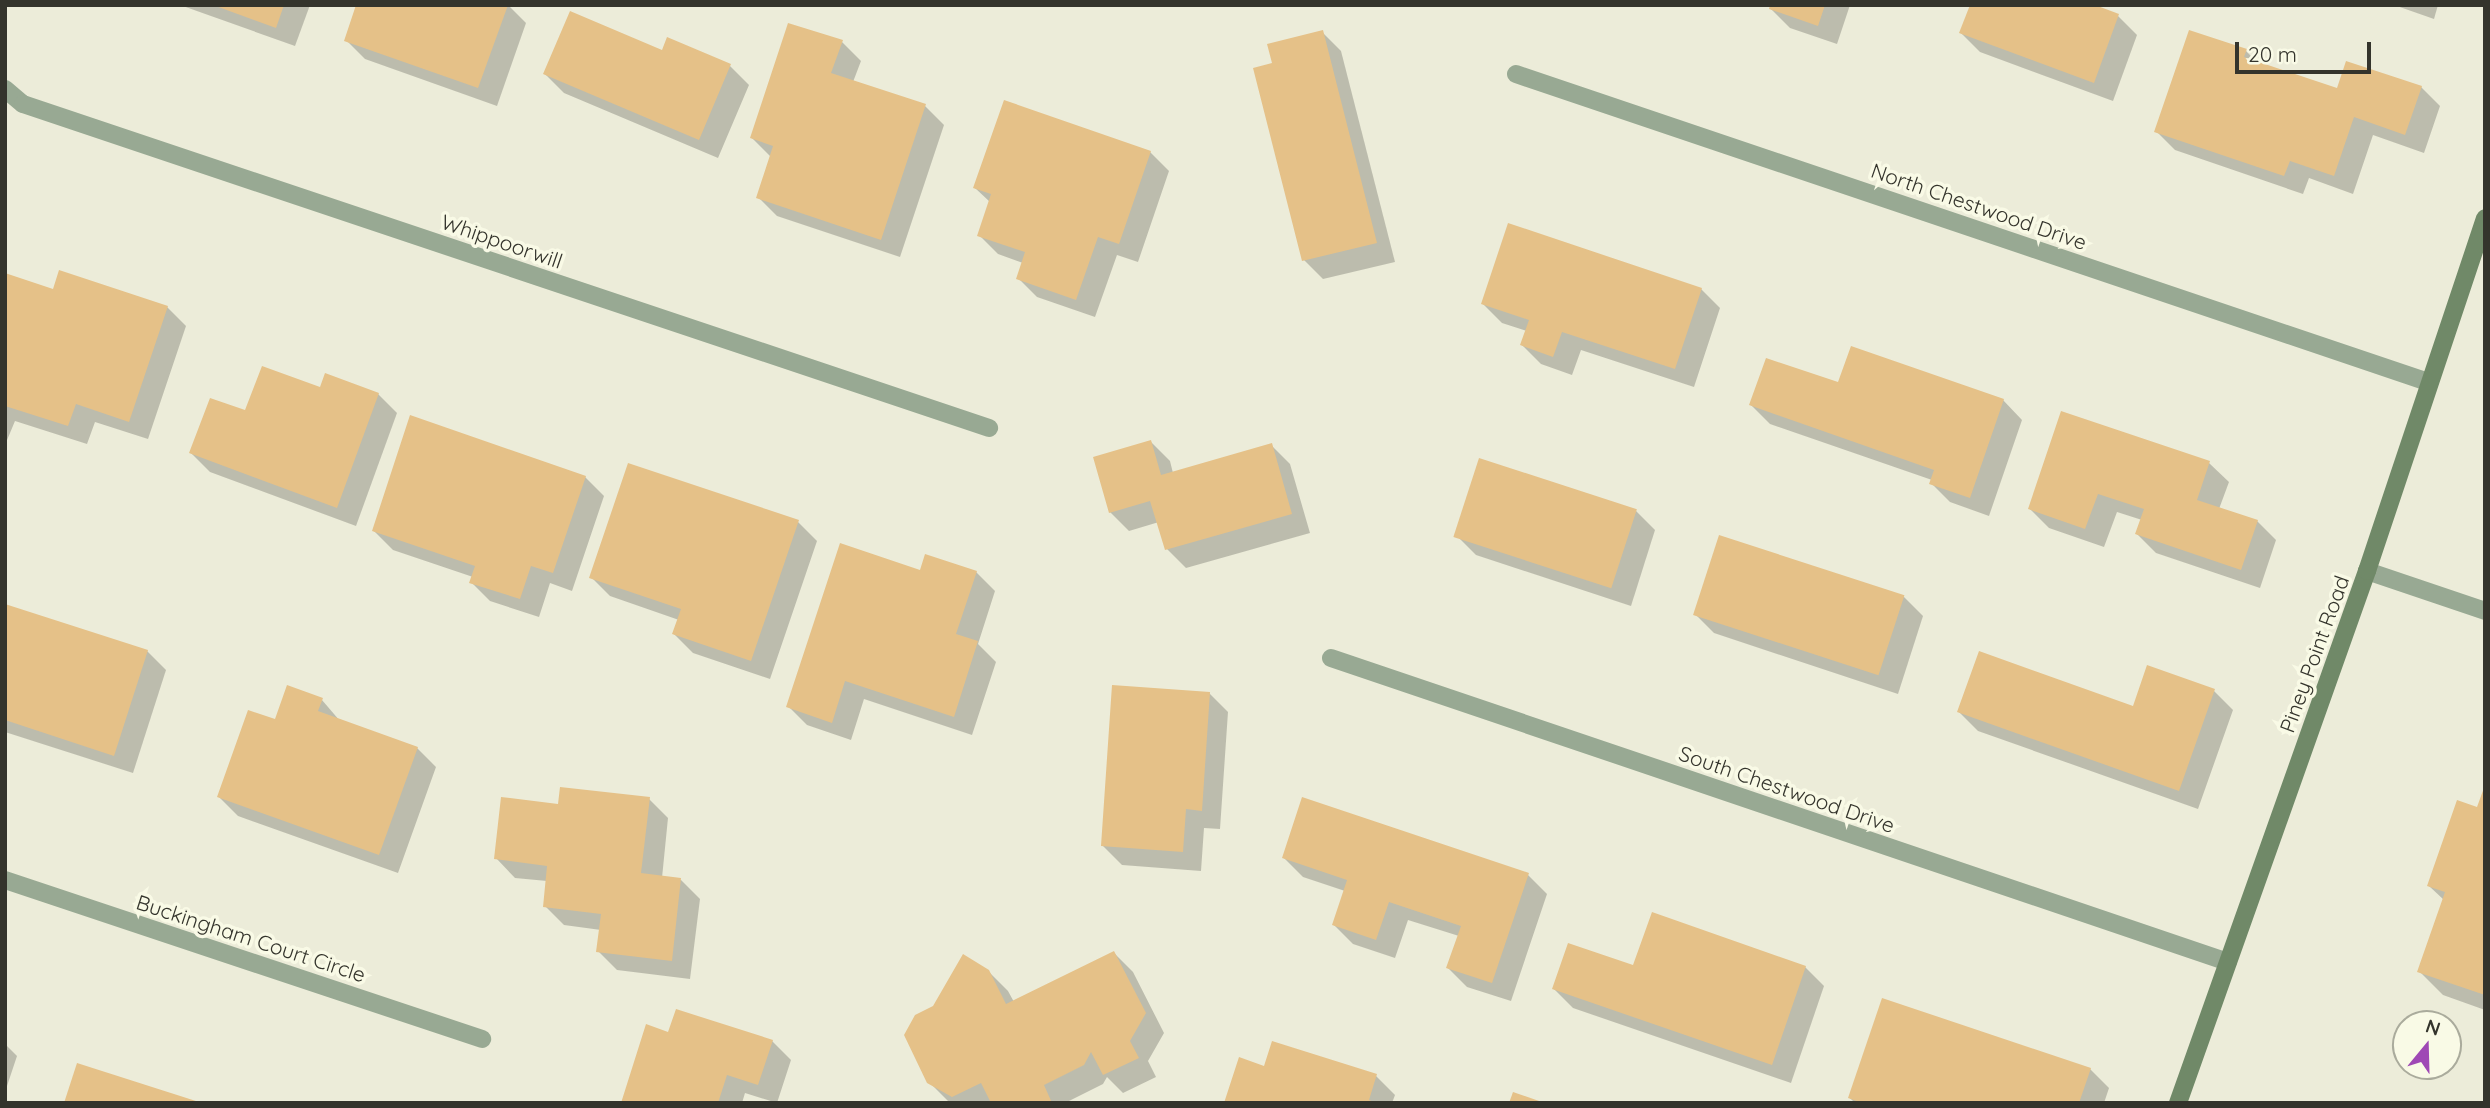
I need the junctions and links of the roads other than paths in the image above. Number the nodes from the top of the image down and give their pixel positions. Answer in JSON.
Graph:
{"nodes":[{"id":1,"x":1516,"y":74,"type":"dead end"},
{"id":2,"x":5,"y":89,"type":"edge"},
{"id":3,"x":2485,"y":218,"type":"edge"},
{"id":4,"x":2428,"y":382,"type":"junction"},
{"id":5,"x":989,"y":428,"type":"dead end"},
{"id":6,"x":2367,"y":571,"type":"junction"},
{"id":7,"x":2485,"y":611,"type":"edge"},
{"id":8,"x":1331,"y":658,"type":"dead end"},
{"id":9,"x":5,"y":880,"type":"edge"},
{"id":10,"x":2228,"y":962,"type":"junction"},
{"id":11,"x":482,"y":1039,"type":"dead end"},
{"id":12,"x":2178,"y":1103,"type":"edge"}],
"edges":[{"from":1,"to":4,"type":"street","name":"North Chestwood Drive"},
{"from":2,"to":5,"type":"street","name":"Whippoorwill"},
{"from":3,"to":4,"type":"street","name":"Piney Point Road"},
{"from":4,"to":6,"type":"street","name":"Piney Point Road"},
{"from":6,"to":7,"type":"street"},
{"from":6,"to":10,"type":"street","name":"Piney Point Road"},
{"from":8,"to":10,"type":"street","name":"South Chestwood Drive"},
{"from":9,"to":11,"type":"street","name":"Buckingham Court Circle"},
{"from":10,"to":12,"type":"street","name":"Piney Point Road"}]}
